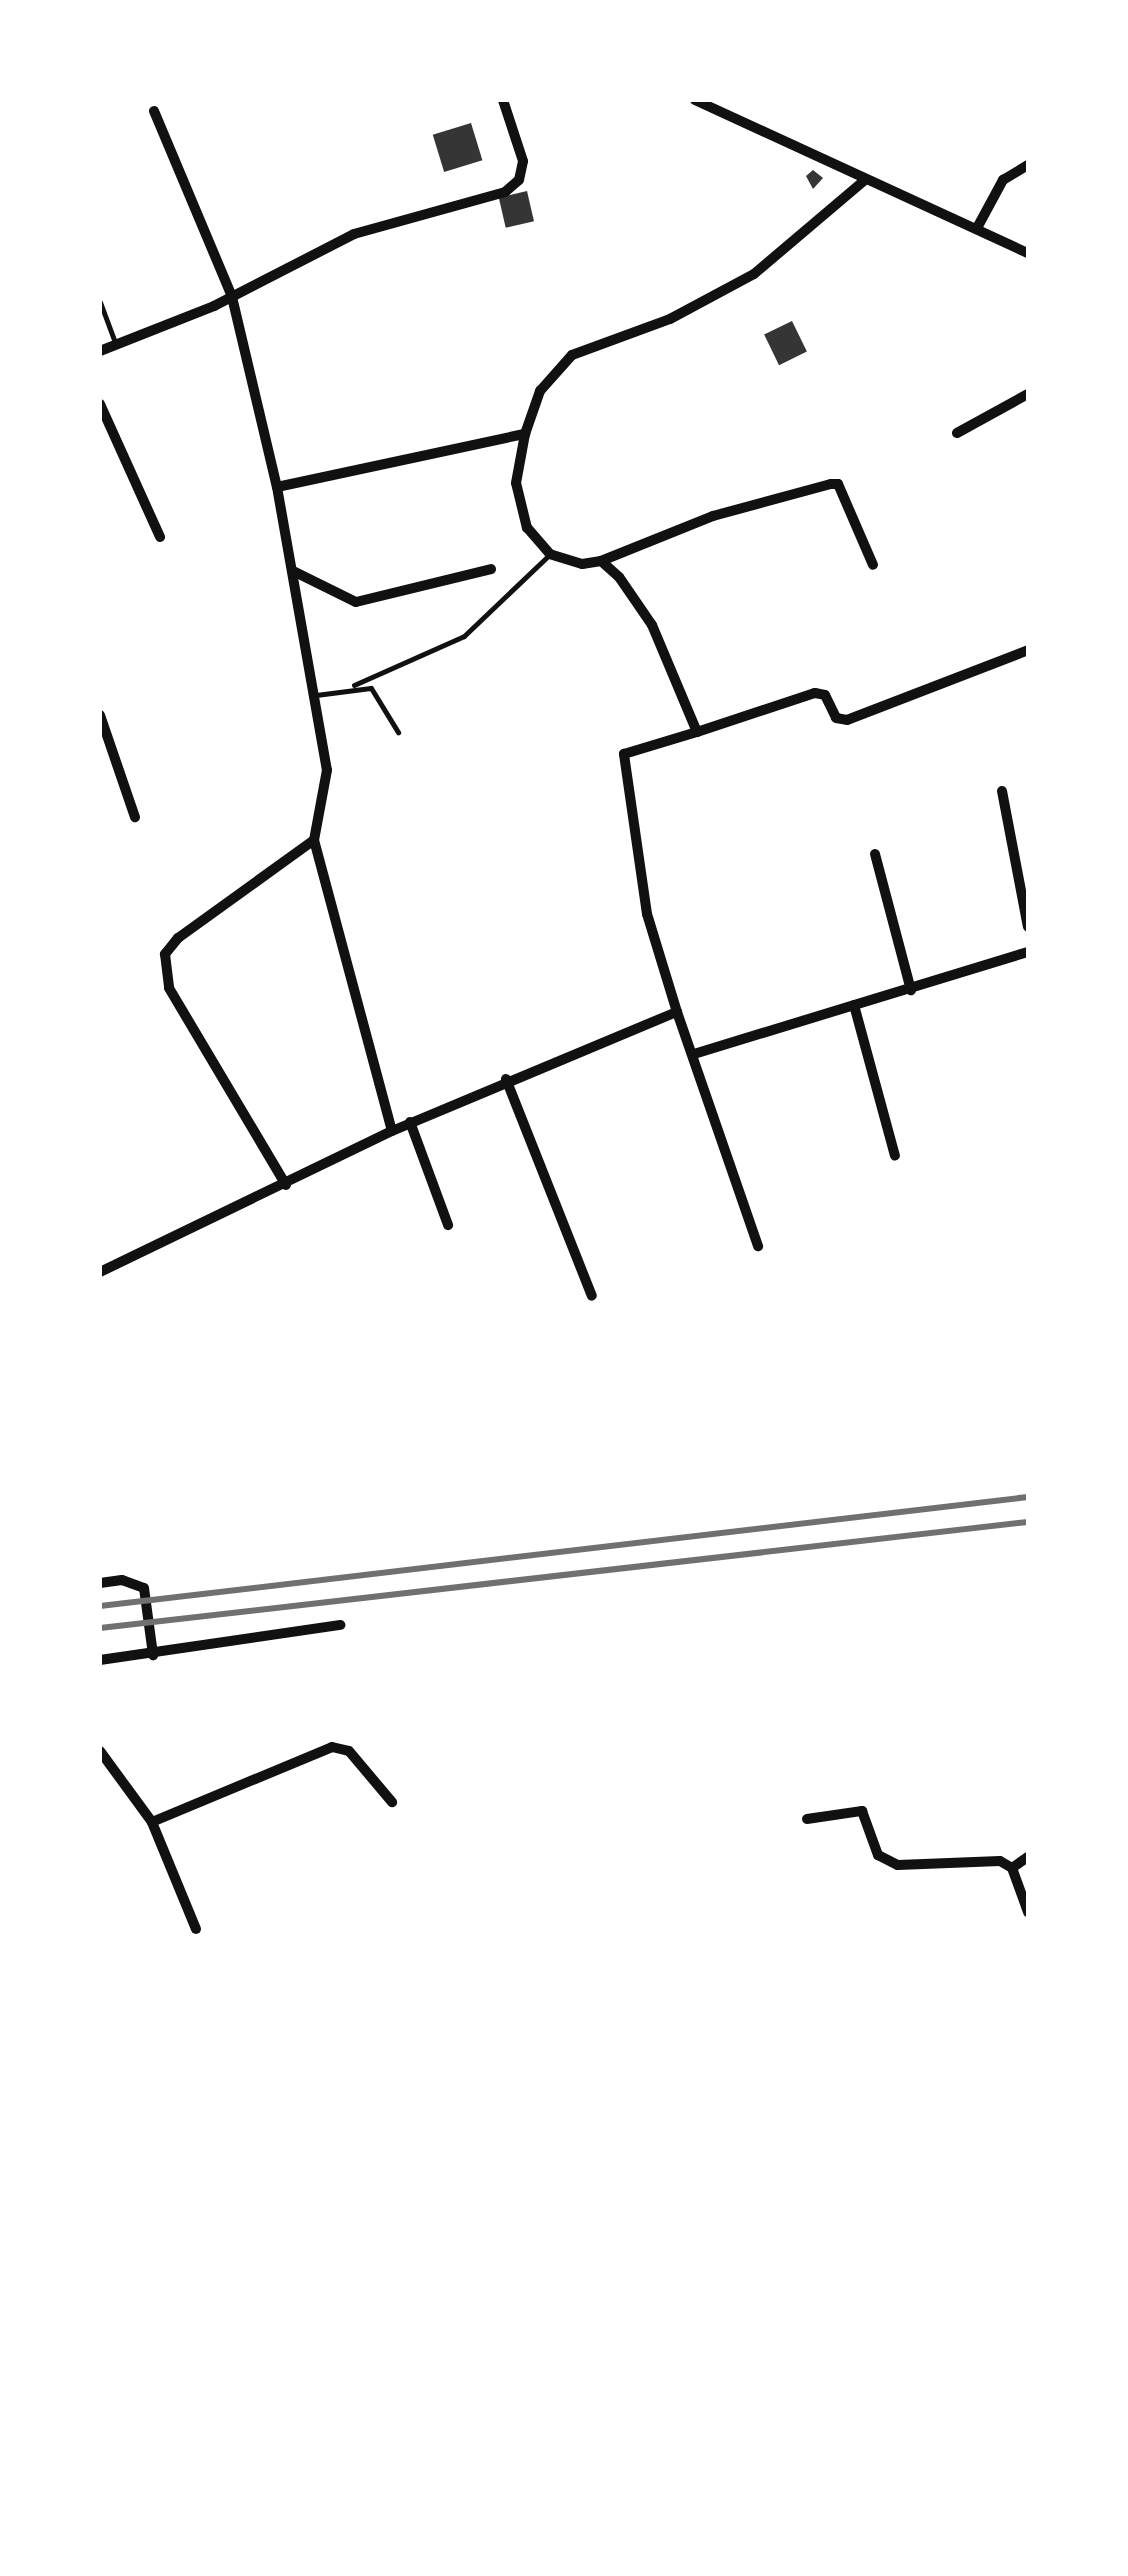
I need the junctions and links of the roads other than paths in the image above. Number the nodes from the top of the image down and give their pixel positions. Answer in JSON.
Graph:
{"nodes":[{"id":1,"x":503,"y":100,"type":"edge"},
{"id":2,"x":695,"y":100,"type":"edge"},
{"id":3,"x":154,"y":111,"type":"dead end"},
{"id":4,"x":1028,"y":165,"type":"edge"},
{"id":5,"x":866,"y":180,"type":"junction"},
{"id":6,"x":977,"y":228,"type":"junction"},
{"id":7,"x":1028,"y":254,"type":"edge"},
{"id":8,"x":232,"y":297,"type":"junction"},
{"id":9,"x":100,"y":302,"type":"edge"},
{"id":10,"x":116,"y":344,"type":"junction"},
{"id":11,"x":100,"y":351,"type":"edge"},
{"id":12,"x":1028,"y":394,"type":"edge"},
{"id":13,"x":100,"y":404,"type":"edge"},
{"id":14,"x":956,"y":432,"type":"dead end"},
{"id":15,"x":524,"y":434,"type":"junction"},
{"id":16,"x":277,"y":487,"type":"junction"},
{"id":17,"x":160,"y":537,"type":"dead end"},
{"id":18,"x":550,"y":554,"type":"junction"},
{"id":19,"x":601,"y":561,"type":"junction"},
{"id":20,"x":874,"y":565,"type":"dead end"},
{"id":21,"x":492,"y":569,"type":"dead end"},
{"id":22,"x":293,"y":570,"type":"junction"},
{"id":23,"x":1028,"y":650,"type":"edge"},
{"id":24,"x":354,"y":685,"type":"junction"},
{"id":25,"x":316,"y":695,"type":"junction"},
{"id":26,"x":100,"y":715,"type":"edge"},
{"id":27,"x":398,"y":732,"type":"dead end"},
{"id":28,"x":698,"y":732,"type":"junction"},
{"id":29,"x":1002,"y":790,"type":"dead end"},
{"id":30,"x":135,"y":817,"type":"dead end"},
{"id":31,"x":314,"y":840,"type":"junction"},
{"id":32,"x":875,"y":854,"type":"dead end"},
{"id":33,"x":1028,"y":927,"type":"edge"},
{"id":34,"x":1028,"y":952,"type":"edge"},
{"id":35,"x":911,"y":990,"type":"junction"},
{"id":36,"x":854,"y":1005,"type":"junction"},
{"id":37,"x":677,"y":1012,"type":"junction"},
{"id":38,"x":694,"y":1054,"type":"junction"},
{"id":39,"x":506,"y":1079,"type":"junction"},
{"id":40,"x":410,"y":1122,"type":"junction"},
{"id":41,"x":392,"y":1131,"type":"junction"},
{"id":42,"x":895,"y":1156,"type":"dead end"},
{"id":43,"x":286,"y":1186,"type":"junction"},
{"id":44,"x":448,"y":1225,"type":"dead end"},
{"id":45,"x":758,"y":1246,"type":"dead end"},
{"id":46,"x":100,"y":1272,"type":"edge"},
{"id":47,"x":592,"y":1296,"type":"dead end"},
{"id":48,"x":100,"y":1583,"type":"edge"},
{"id":49,"x":340,"y":1625,"type":"dead end"},
{"id":50,"x":153,"y":1655,"type":"junction"},
{"id":51,"x":100,"y":1660,"type":"edge"},
{"id":52,"x":100,"y":1750,"type":"edge"},
{"id":53,"x":392,"y":1802,"type":"dead end"},
{"id":54,"x":807,"y":1819,"type":"dead end"},
{"id":55,"x":152,"y":1822,"type":"junction"},
{"id":56,"x":1028,"y":1857,"type":"edge"},
{"id":57,"x":1012,"y":1868,"type":"junction"},
{"id":58,"x":1028,"y":1912,"type":"edge"},
{"id":59,"x":196,"y":1930,"type":"dead end"}],
"edges":[{"from":1,"to":8,"type":"street"},
{"from":2,"to":5,"type":"street"},
{"from":3,"to":8,"type":"street"},
{"from":4,"to":6,"type":"street"},
{"from":5,"to":6,"type":"street"},
{"from":5,"to":15,"type":"street"},
{"from":6,"to":7,"type":"street"},
{"from":8,"to":10,"type":"street"},
{"from":8,"to":16,"type":"street"},
{"from":9,"to":10,"type":"lane"},
{"from":10,"to":11,"type":"street"},
{"from":12,"to":14,"type":"street"},
{"from":13,"to":17,"type":"street"},
{"from":15,"to":16,"type":"street"},
{"from":15,"to":18,"type":"street"},
{"from":16,"to":22,"type":"street"},
{"from":18,"to":19,"type":"street"},
{"from":18,"to":24,"type":"lane"},
{"from":19,"to":20,"type":"street"},
{"from":19,"to":28,"type":"street"},
{"from":21,"to":22,"type":"street"},
{"from":22,"to":25,"type":"street"},
{"from":23,"to":28,"type":"street"},
{"from":24,"to":25,"type":"lane"},
{"from":24,"to":27,"type":"lane"},
{"from":25,"to":31,"type":"street"},
{"from":26,"to":30,"type":"street"},
{"from":28,"to":37,"type":"street"},
{"from":29,"to":33,"type":"street"},
{"from":31,"to":41,"type":"street"},
{"from":31,"to":43,"type":"street"},
{"from":32,"to":35,"type":"street"},
{"from":34,"to":35,"type":"street"},
{"from":35,"to":36,"type":"street"},
{"from":36,"to":38,"type":"street"},
{"from":36,"to":42,"type":"street"},
{"from":37,"to":38,"type":"street"},
{"from":37,"to":39,"type":"street"},
{"from":38,"to":45,"type":"street"},
{"from":39,"to":40,"type":"street"},
{"from":39,"to":47,"type":"street"},
{"from":40,"to":41,"type":"street"},
{"from":40,"to":44,"type":"street"},
{"from":41,"to":43,"type":"street"},
{"from":43,"to":46,"type":"street"},
{"from":48,"to":50,"type":"street"},
{"from":49,"to":50,"type":"street"},
{"from":50,"to":51,"type":"street"},
{"from":52,"to":55,"type":"street"},
{"from":53,"to":55,"type":"street"},
{"from":54,"to":57,"type":"street"},
{"from":55,"to":59,"type":"street"},
{"from":56,"to":57,"type":"street"},
{"from":57,"to":58,"type":"street"}]}
